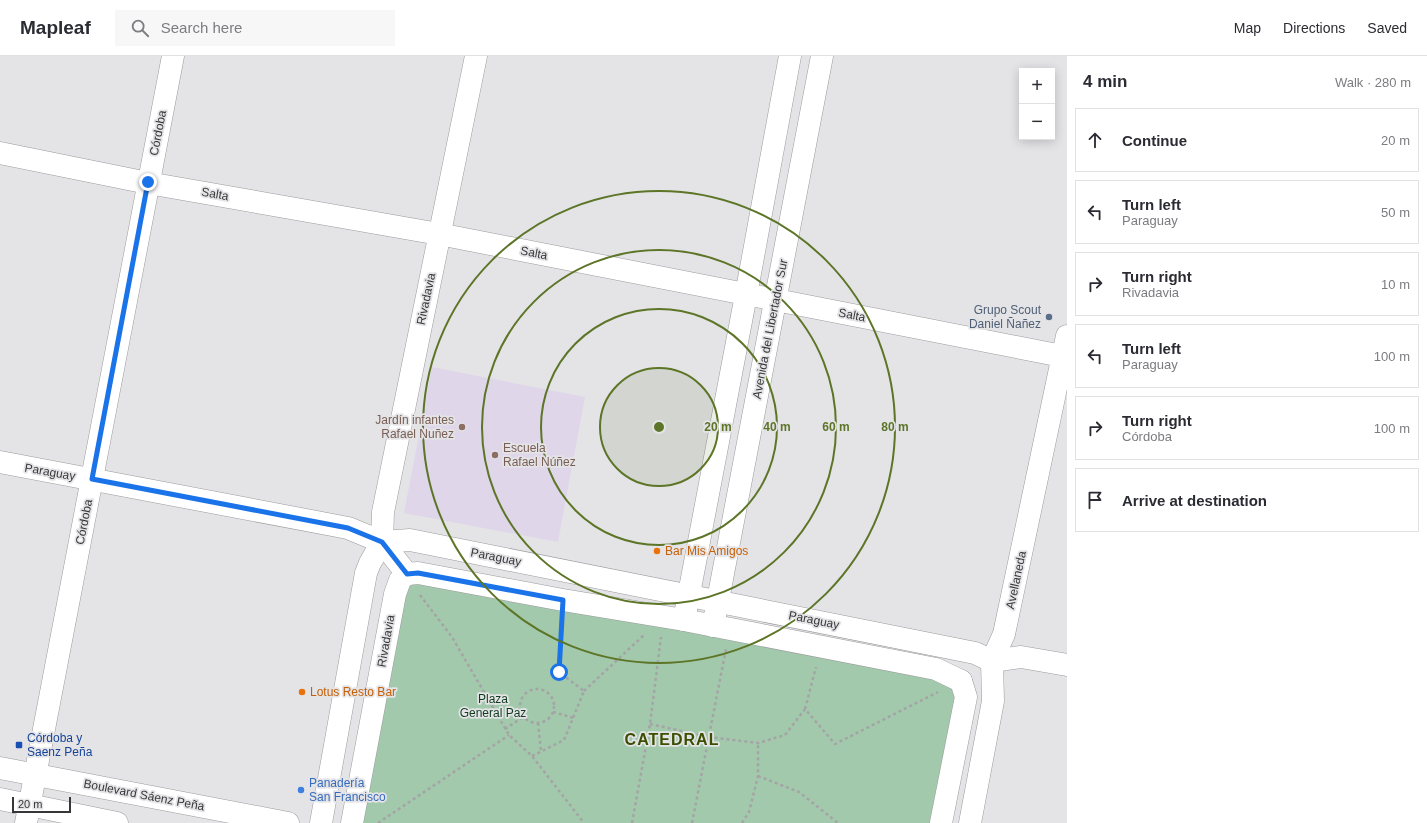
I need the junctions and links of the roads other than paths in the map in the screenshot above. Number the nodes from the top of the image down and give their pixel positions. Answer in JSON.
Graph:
{"nodes":[{"id":1,"x":173,"y":56,"type":"edge"},
{"id":2,"x":476,"y":56,"type":"edge"},
{"id":3,"x":790,"y":56,"type":"edge"},
{"id":4,"x":822,"y":56,"type":"edge"},
{"id":5,"x":0,"y":153,"type":"edge"},
{"id":6,"x":148,"y":182,"type":"junction"},
{"id":7,"x":439,"y":234,"type":"junction"},
{"id":8,"x":746,"y":295,"type":"junction"},
{"id":9,"x":775,"y":300,"type":"junction"},
{"id":10,"x":1066,"y":350,"type":"edge"},
{"id":11,"x":0,"y":462,"type":"edge"},
{"id":12,"x":92,"y":479,"type":"junction"},
{"id":13,"x":382,"y":542,"type":"junction"},
{"id":14,"x":407,"y":574,"type":"junction"},
{"id":15,"x":688,"y":595,"type":"junction"},
{"id":16,"x":718,"y":601,"type":"junction"},
{"id":17,"x":684,"y":620,"type":"junction"},
{"id":18,"x":721,"y":628,"type":"junction"},
{"id":19,"x":992,"y":661,"type":"junction"},
{"id":20,"x":1067,"y":665,"type":"edge"},
{"id":21,"x":961,"y":681,"type":"junction"},
{"id":22,"x":0,"y":768,"type":"edge"},
{"id":23,"x":35,"y":774,"type":"junction"},
{"id":24,"x":0,"y":799,"type":"edge"},
{"id":25,"x":28,"y":814,"type":"edge"},
{"id":26,"x":117,"y":823,"type":"edge"},
{"id":27,"x":288,"y":823,"type":"edge"},
{"id":28,"x":321,"y":823,"type":"edge"},
{"id":29,"x":352,"y":823,"type":"edge"},
{"id":30,"x":941,"y":823,"type":"edge"},
{"id":31,"x":970,"y":823,"type":"edge"}],
"edges":[{"from":1,"to":6,"type":"main road","name":"Córdoba"},
{"from":2,"to":7,"type":"main road","name":"Rivadavia"},
{"from":3,"to":8,"type":"main road"},
{"from":4,"to":9,"type":"main road","name":"Avenida del Libertador Sur"},
{"from":5,"to":6,"type":"main road","name":"Salta"},
{"from":6,"to":7,"type":"main road","name":"Salta"},
{"from":6,"to":12,"type":"main road","name":"Córdoba"},
{"from":7,"to":8,"type":"main road","name":"Salta"},
{"from":7,"to":13,"type":"main road","name":"Rivadavia"},
{"from":8,"to":9,"type":"main road","name":"Salta"},
{"from":8,"to":15,"type":"main road"},
{"from":9,"to":10,"type":"main road","name":"Salta"},
{"from":9,"to":16,"type":"main road","name":"Avenida del Libertador Sur"},
{"from":10,"to":19,"type":"main road","name":"Avellaneda"},
{"from":11,"to":12,"type":"main road","name":"Paraguay"},
{"from":12,"to":13,"type":"main road","name":"Paraguay"},
{"from":12,"to":23,"type":"main road","name":"Córdoba"},
{"from":13,"to":14,"type":"main road"},
{"from":13,"to":15,"type":"main road","name":"Paraguay"},
{"from":13,"to":28,"type":"main road","name":"Rivadavia"},
{"from":14,"to":17,"type":"main road","name":"Paraguay"},
{"from":14,"to":29,"type":"main road","name":"Rivadavia"},
{"from":15,"to":16,"type":"main road","name":"Paraguay"},
{"from":15,"to":17,"type":"main road"},
{"from":16,"to":18,"type":"main road","name":"Avenida del Libertador Sur"},
{"from":16,"to":19,"type":"main road","name":"Paraguay"},
{"from":17,"to":18,"type":"main road","name":"Paraguay"},
{"from":18,"to":21,"type":"main road","name":"Paraguay"},
{"from":19,"to":20,"type":"main road"},
{"from":19,"to":21,"type":"main road"},
{"from":19,"to":31,"type":"main road","name":"Avellaneda"},
{"from":21,"to":30,"type":"main road"},
{"from":22,"to":23,"type":"main road","name":"Boulevard Sáenz Peña"},
{"from":23,"to":25,"type":"main road","name":"Córdoba"},
{"from":23,"to":27,"type":"main road","name":"Boulevard Sáenz Peña"},
{"from":24,"to":25,"type":"main road"},
{"from":25,"to":26,"type":"main road"}]}
